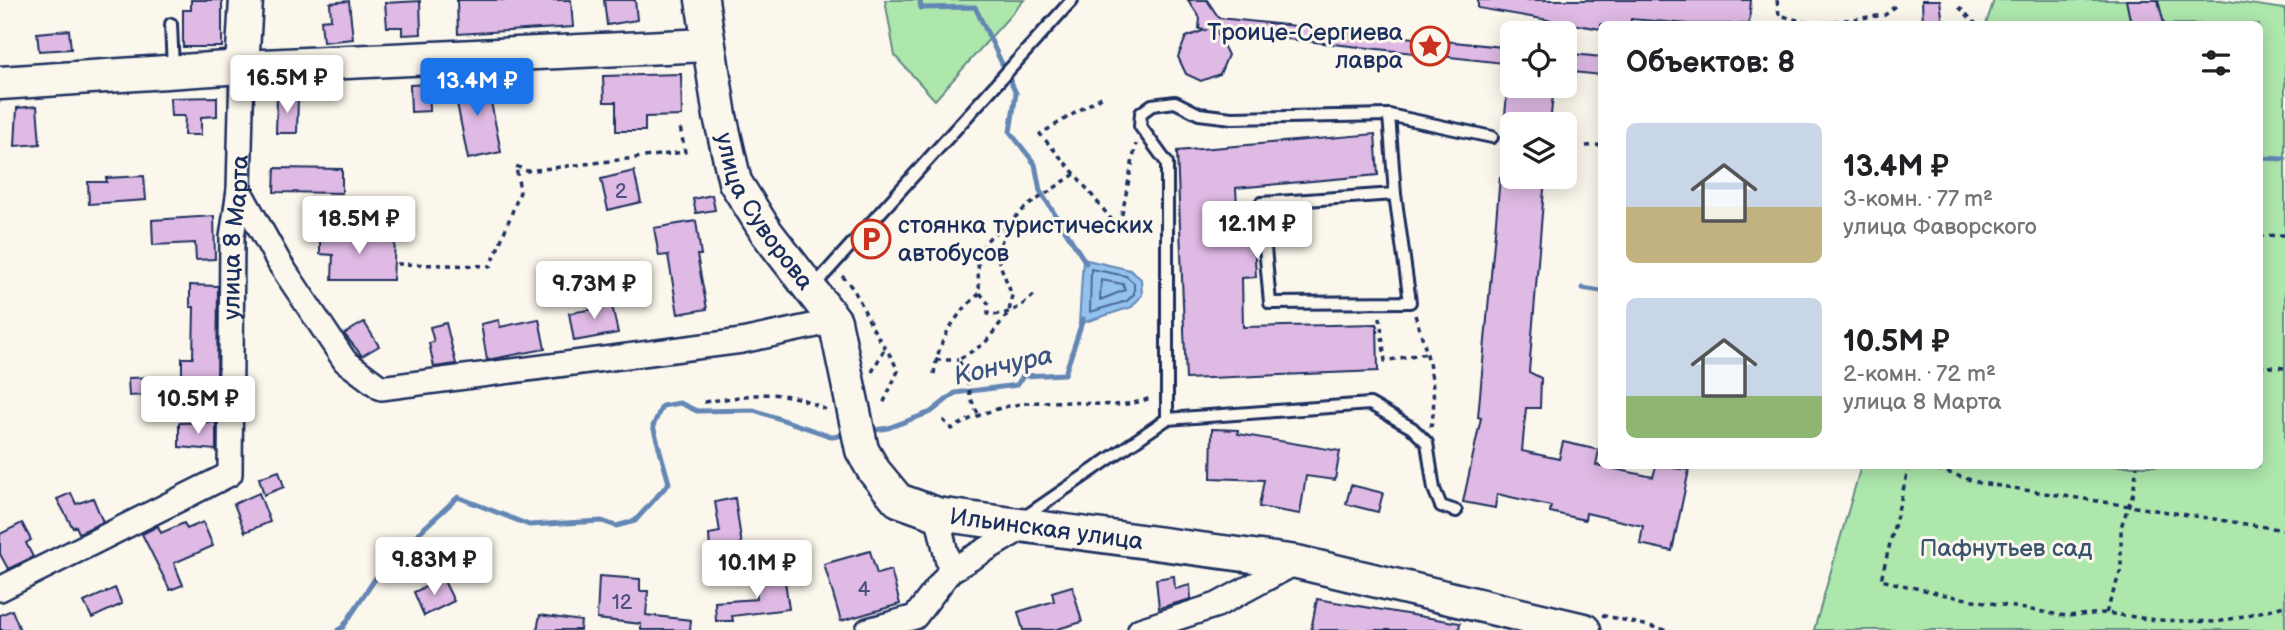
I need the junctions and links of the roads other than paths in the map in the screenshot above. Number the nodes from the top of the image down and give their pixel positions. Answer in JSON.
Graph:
{"nodes":[{"id":1,"x":246,"y":0,"type":"edge"},
{"id":2,"x":702,"y":0,"type":"edge"},
{"id":3,"x":1072,"y":0,"type":"edge"},
{"id":4,"x":172,"y":24,"type":"dead end"},
{"id":5,"x":707,"y":44,"type":"junction"},
{"id":6,"x":242,"y":67,"type":"junction"},
{"id":7,"x":173,"y":72,"type":"junction"},
{"id":8,"x":0,"y":83,"type":"edge"},
{"id":9,"x":1388,"y":115,"type":"junction"},
{"id":10,"x":1492,"y":137,"type":"dead end"},
{"id":11,"x":239,"y":190,"type":"junction"},
{"id":12,"x":1395,"y":194,"type":"junction"},
{"id":13,"x":810,"y":290,"type":"junction"},
{"id":14,"x":835,"y":321,"type":"junction"},
{"id":15,"x":857,"y":409,"type":"joint"},
{"id":16,"x":1167,"y":419,"type":"junction"},
{"id":17,"x":1456,"y":511,"type":"dead end"},
{"id":18,"x":937,"y":514,"type":"junction"},
{"id":19,"x":1021,"y":524,"type":"junction"},
{"id":20,"x":1297,"y":562,"type":"junction"},
{"id":21,"x":950,"y":571,"type":"junction"},
{"id":22,"x":0,"y":589,"type":"edge"},
{"id":23,"x":1551,"y":626,"type":"edge"},
{"id":24,"x":868,"y":630,"type":"edge"},
{"id":25,"x":1140,"y":630,"type":"edge"},
{"id":26,"x":1584,"y":630,"type":"edge"}],
"edges":[{"from":1,"to":6,"type":"main road","name":"улица 8 Марта"},
{"from":2,"to":5,"type":"main road","name":"улица Суворова"},
{"from":3,"to":13,"type":"lane"},
{"from":4,"to":7,"type":"lane"},
{"from":5,"to":6,"type":"main road"},
{"from":5,"to":13,"type":"main road","name":"улица Суворова"},
{"from":6,"to":7,"type":"main road"},
{"from":6,"to":11,"type":"street","name":"улица 8 Марта"},
{"from":7,"to":8,"type":"main road"},
{"from":9,"to":10,"type":"lane"},
{"from":9,"to":12,"type":"lane"},
{"from":9,"to":16,"type":"lane"},
{"from":11,"to":14,"type":"street"},
{"from":11,"to":22,"type":"street","name":"улица 8 Марта"},
{"from":12,"to":12,"type":"lane"},
{"from":13,"to":14,"type":"main road","name":"улица Суворова"},
{"from":14,"to":15,"type":"main road","name":"улица Суворова"},
{"from":15,"to":18,"type":"main road","name":"Ильинская улица"},
{"from":16,"to":17,"type":"lane"},
{"from":16,"to":19,"type":"lane"},
{"from":18,"to":19,"type":"main road","name":"Ильинская улица"},
{"from":18,"to":21,"type":"street"},
{"from":19,"to":20,"type":"main road","name":"Ильинская улица"},
{"from":19,"to":21,"type":"street"},
{"from":20,"to":23,"type":"main road","name":"Ильинская улица"},
{"from":20,"to":25,"type":"street"},
{"from":21,"to":24,"type":"street"},
{"from":23,"to":26,"type":"main road","name":"Ильинская улица"}]}
